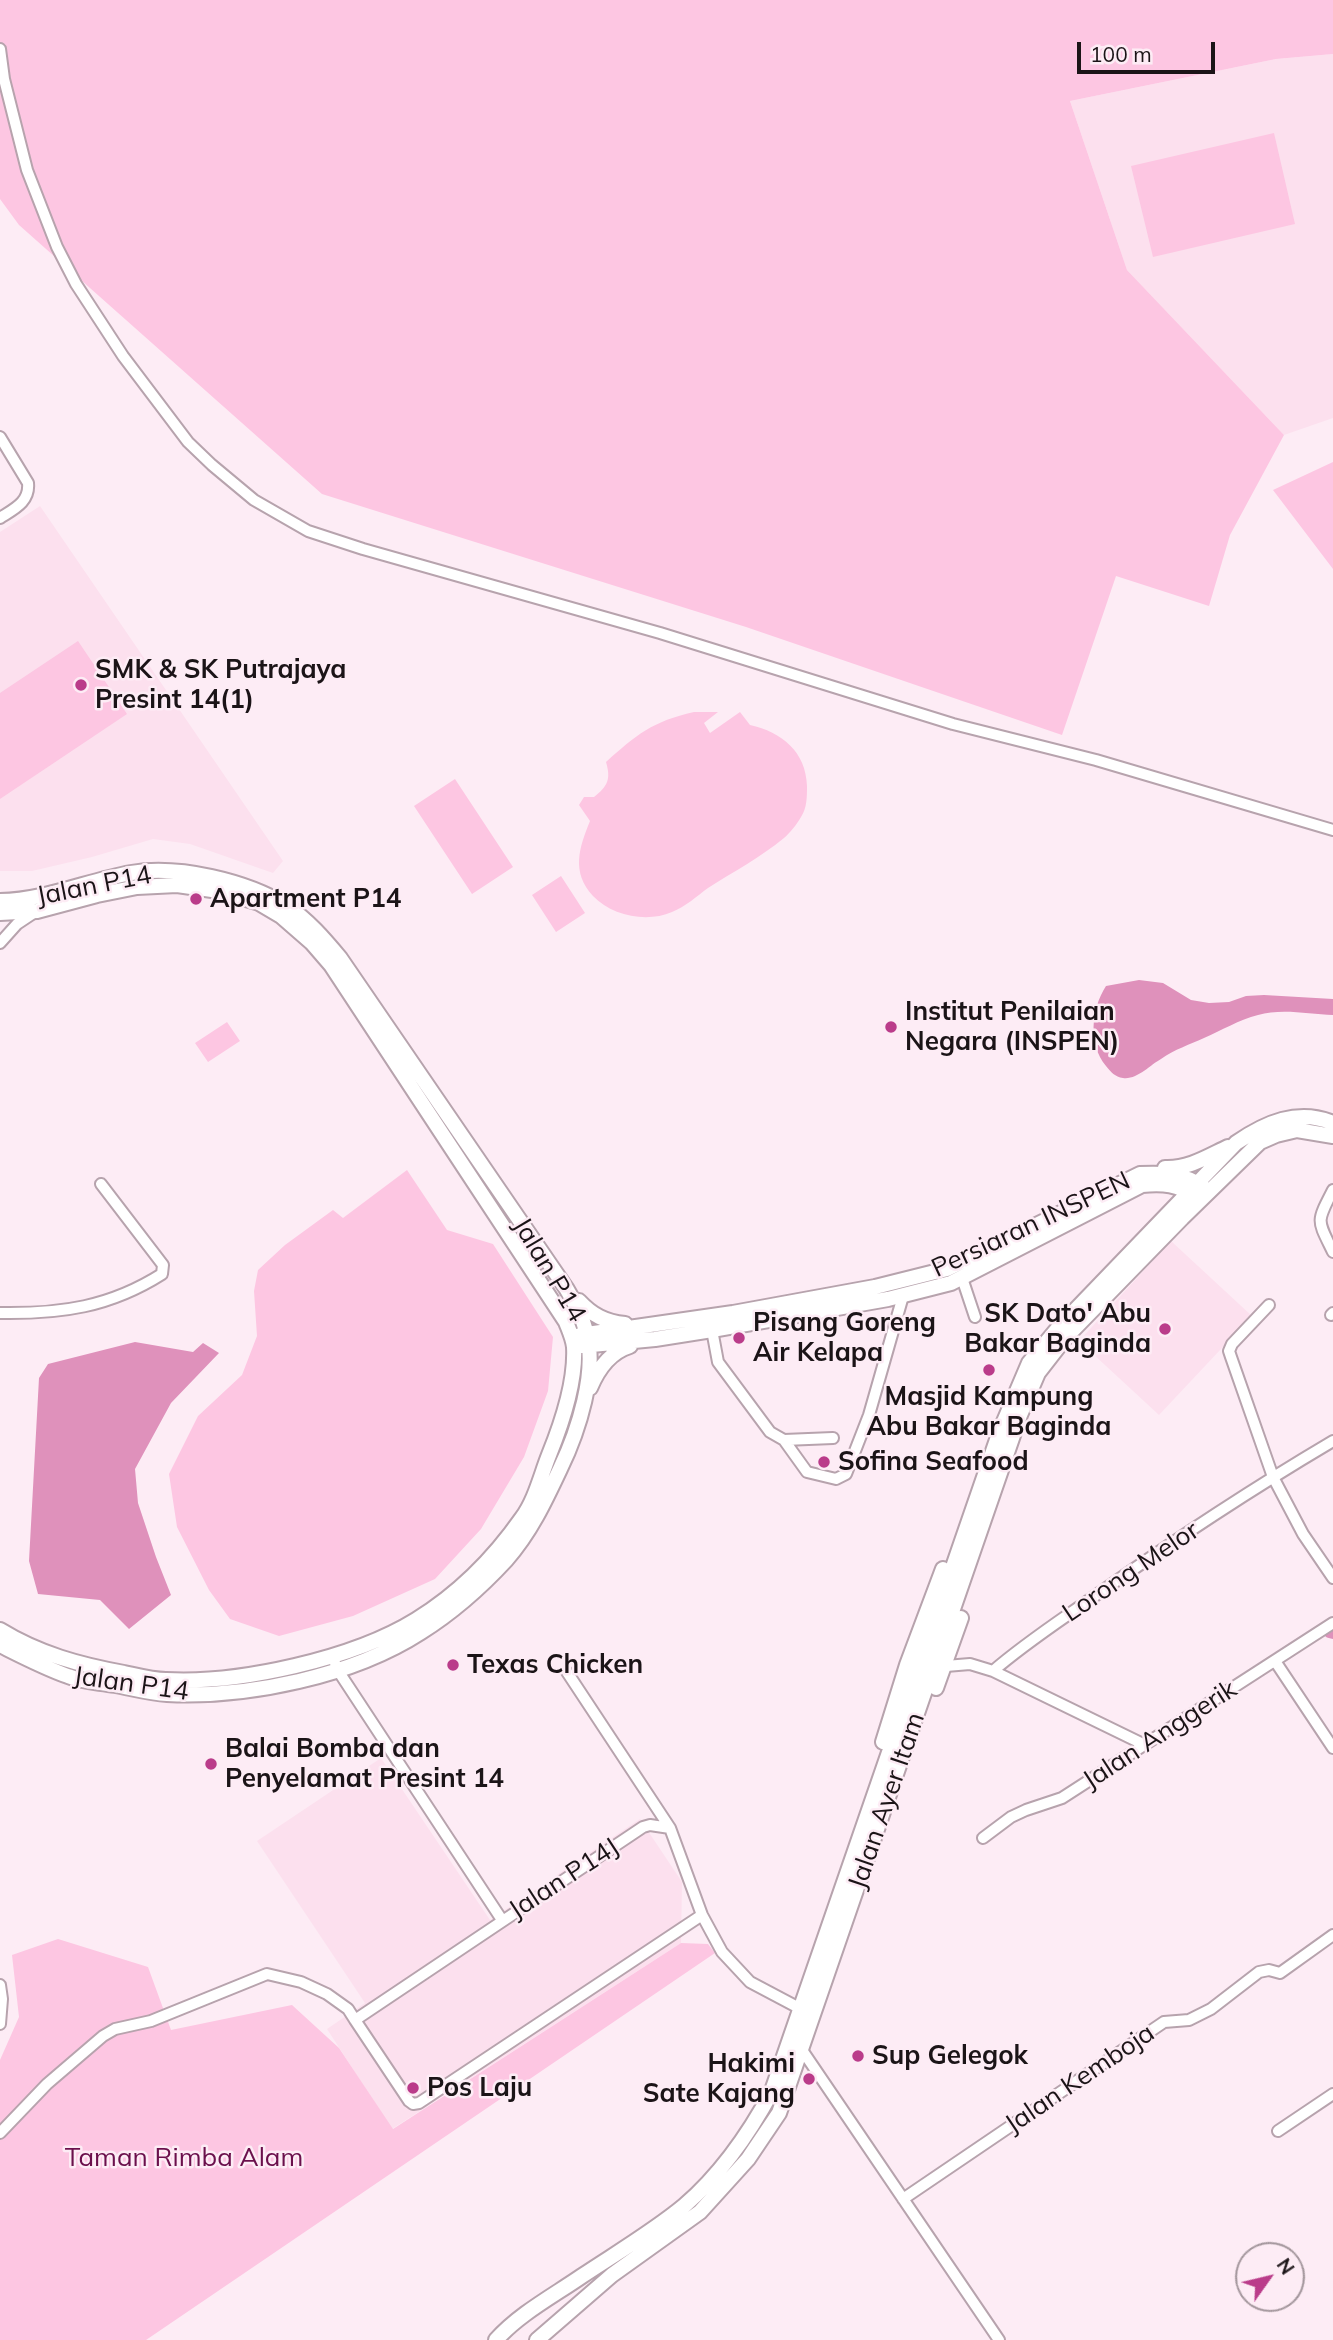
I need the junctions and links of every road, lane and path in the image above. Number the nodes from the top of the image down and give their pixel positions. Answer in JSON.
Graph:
{"nodes":[{"id":1,"x":0,"y":49,"type":"edge"},
{"id":2,"x":0,"y":437,"type":"edge"},
{"id":3,"x":0,"y":518,"type":"edge"},
{"id":4,"x":1333,"y":830,"type":"edge"},
{"id":5,"x":0,"y":901,"type":"edge"},
{"id":6,"x":37,"y":911,"type":"junction"},
{"id":7,"x":0,"y":913,"type":"edge"},
{"id":8,"x":0,"y":943,"type":"edge"},
{"id":9,"x":1333,"y":1123,"type":"edge"},
{"id":10,"x":1333,"y":1136,"type":"edge"},
{"id":11,"x":1236,"y":1143,"type":"junction"},
{"id":12,"x":1140,"y":1174,"type":"junction"},
{"id":13,"x":1162,"y":1183,"type":"junction"},
{"id":14,"x":101,"y":1184,"type":"dead end"},
{"id":15,"x":1333,"y":1189,"type":"edge"},
{"id":16,"x":1199,"y":1192,"type":"junction"},
{"id":17,"x":1166,"y":1216,"type":"junction"},
{"id":18,"x":1333,"y":1252,"type":"edge"},
{"id":19,"x":962,"y":1278,"type":"junction"},
{"id":20,"x":566,"y":1288,"type":"junction"},
{"id":21,"x":904,"y":1296,"type":"junction"},
{"id":22,"x":1269,"y":1305,"type":"dead end"},
{"id":23,"x":0,"y":1313,"type":"edge"},
{"id":24,"x":975,"y":1317,"type":"dead end"},
{"id":25,"x":645,"y":1327,"type":"junction"},
{"id":26,"x":712,"y":1330,"type":"junction"},
{"id":27,"x":655,"y":1339,"type":"junction"},
{"id":28,"x":580,"y":1341,"type":"junction"},
{"id":29,"x":579,"y":1417,"type":"junction"},
{"id":30,"x":833,"y":1438,"type":"dead end"},
{"id":31,"x":784,"y":1440,"type":"junction"},
{"id":32,"x":1333,"y":1441,"type":"edge"},
{"id":33,"x":1009,"y":1450,"type":"junction"},
{"id":34,"x":1273,"y":1477,"type":"junction"},
{"id":35,"x":1333,"y":1578,"type":"edge"},
{"id":36,"x":1333,"y":1623,"type":"edge"},
{"id":37,"x":0,"y":1630,"type":"edge"},
{"id":38,"x":0,"y":1645,"type":"edge"},
{"id":39,"x":1275,"y":1661,"type":"junction"},
{"id":40,"x":335,"y":1663,"type":"junction"},
{"id":41,"x":946,"y":1665,"type":"junction"},
{"id":42,"x":993,"y":1671,"type":"junction"},
{"id":43,"x":567,"y":1672,"type":"dead end"},
{"id":44,"x":1145,"y":1745,"type":"junction"},
{"id":45,"x":1333,"y":1748,"type":"edge"},
{"id":46,"x":894,"y":1782,"type":"junction"},
{"id":47,"x":652,"y":1799,"type":"junction"},
{"id":48,"x":643,"y":1827,"type":"junction"},
{"id":49,"x":670,"y":1828,"type":"junction"},
{"id":50,"x":983,"y":1838,"type":"dead end"},
{"id":51,"x":702,"y":1915,"type":"junction"},
{"id":52,"x":502,"y":1920,"type":"junction"},
{"id":53,"x":1333,"y":1935,"type":"edge"},
{"id":54,"x":0,"y":1985,"type":"edge"},
{"id":55,"x":801,"y":2008,"type":"junction"},
{"id":56,"x":355,"y":2020,"type":"junction"},
{"id":57,"x":0,"y":2024,"type":"edge"},
{"id":58,"x":795,"y":2047,"type":"junction"},
{"id":59,"x":1333,"y":2094,"type":"edge"},
{"id":60,"x":1278,"y":2131,"type":"dead end"},
{"id":61,"x":0,"y":2133,"type":"edge"},
{"id":62,"x":903,"y":2199,"type":"junction"},
{"id":63,"x":500,"y":2337,"type":"edge"},
{"id":64,"x":537,"y":2340,"type":"edge"},
{"id":65,"x":999,"y":2340,"type":"edge"}],
"edges":[{"from":1,"to":4,"type":"street"},
{"from":2,"to":3,"type":"street"},
{"from":5,"to":20,"type":"main road","name":"Jalan P14"},
{"from":6,"to":7,"type":"main road","name":"Jalan P14"},
{"from":6,"to":8,"type":"street"},
{"from":6,"to":28,"type":"main road","name":"Jalan P14"},
{"from":9,"to":11,"type":"main road"},
{"from":10,"to":16,"type":"main road"},
{"from":11,"to":12,"type":"main road"},
{"from":11,"to":16,"type":"main road"},
{"from":12,"to":16,"type":"main road","name":"Persiaran INSPEN"},
{"from":12,"to":25,"type":"main road","name":"Persiaran INSPEN"},
{"from":13,"to":16,"type":"main road","name":"Persiaran INSPEN"},
{"from":13,"to":17,"type":"main road"},
{"from":13,"to":19,"type":"main road","name":"Persiaran INSPEN"},
{"from":14,"to":23,"type":"street"},
{"from":15,"to":18,"type":"street"},
{"from":16,"to":17,"type":"main road"},
{"from":16,"to":33,"type":"main road","name":"Jalan Ayer Itam"},
{"from":17,"to":55,"type":"main road","name":"Jalan Ayer Itam"},
{"from":19,"to":21,"type":"main road","name":"Persiaran INSPEN"},
{"from":19,"to":24,"type":"street"},
{"from":20,"to":25,"type":"main road"},
{"from":20,"to":28,"type":"main road","name":"Jalan P14"},
{"from":21,"to":26,"type":"main road","name":"Persiaran INSPEN"},
{"from":21,"to":31,"type":"street"},
{"from":22,"to":34,"type":"street"},
{"from":25,"to":28,"type":"main road","name":"Persiaran INSPEN"},
{"from":26,"to":27,"type":"main road","name":"Persiaran INSPEN"},
{"from":26,"to":31,"type":"street"},
{"from":27,"to":28,"type":"main road"},
{"from":27,"to":29,"type":"main road"},
{"from":28,"to":29,"type":"main road","name":"Jalan P14"},
{"from":28,"to":40,"type":"main road","name":"Jalan P14"},
{"from":29,"to":40,"type":"main road","name":"Jalan P14"},
{"from":30,"to":31,"type":"street"},
{"from":32,"to":34,"type":"street","name":"Lorong Melor"},
{"from":33,"to":41,"type":"main road"},
{"from":33,"to":46,"type":"main road","name":"Jalan Ayer Itam"},
{"from":34,"to":35,"type":"street"},
{"from":34,"to":42,"type":"street","name":"Lorong Melor"},
{"from":36,"to":39,"type":"street","name":"Jalan Anggerik"},
{"from":37,"to":40,"type":"main road","name":"Jalan P14"},
{"from":38,"to":40,"type":"main road","name":"Jalan P14"},
{"from":39,"to":44,"type":"street","name":"Jalan Anggerik"},
{"from":39,"to":45,"type":"street"},
{"from":40,"to":52,"type":"street","name":"Jalan P14J"},
{"from":41,"to":42,"type":"street"},
{"from":41,"to":46,"type":"main road"},
{"from":42,"to":44,"type":"street"},
{"from":43,"to":47,"type":"street"},
{"from":44,"to":50,"type":"street","name":"Jalan Anggerik"},
{"from":46,"to":58,"type":"main road","name":"Jalan Ayer Itam"},
{"from":47,"to":48,"type":"street","name":"Jalan P14J"},
{"from":47,"to":49,"type":"street"},
{"from":48,"to":49,"type":"street","name":"Jalan P14J"},
{"from":48,"to":52,"type":"street","name":"Jalan P14J"},
{"from":49,"to":51,"type":"street"},
{"from":51,"to":55,"type":"street"},
{"from":51,"to":56,"type":"street"},
{"from":52,"to":56,"type":"street"},
{"from":53,"to":62,"type":"street","name":"Jalan Kemboja"},
{"from":54,"to":57,"type":"street"},
{"from":55,"to":58,"type":"main road","name":"Jalan Ayer Itam"},
{"from":56,"to":61,"type":"street"},
{"from":58,"to":62,"type":"street"},
{"from":58,"to":63,"type":"main road"},
{"from":58,"to":64,"type":"main road","name":"Jalan Ayer Itam"},
{"from":59,"to":60,"type":"street"},
{"from":62,"to":65,"type":"street"}]}
